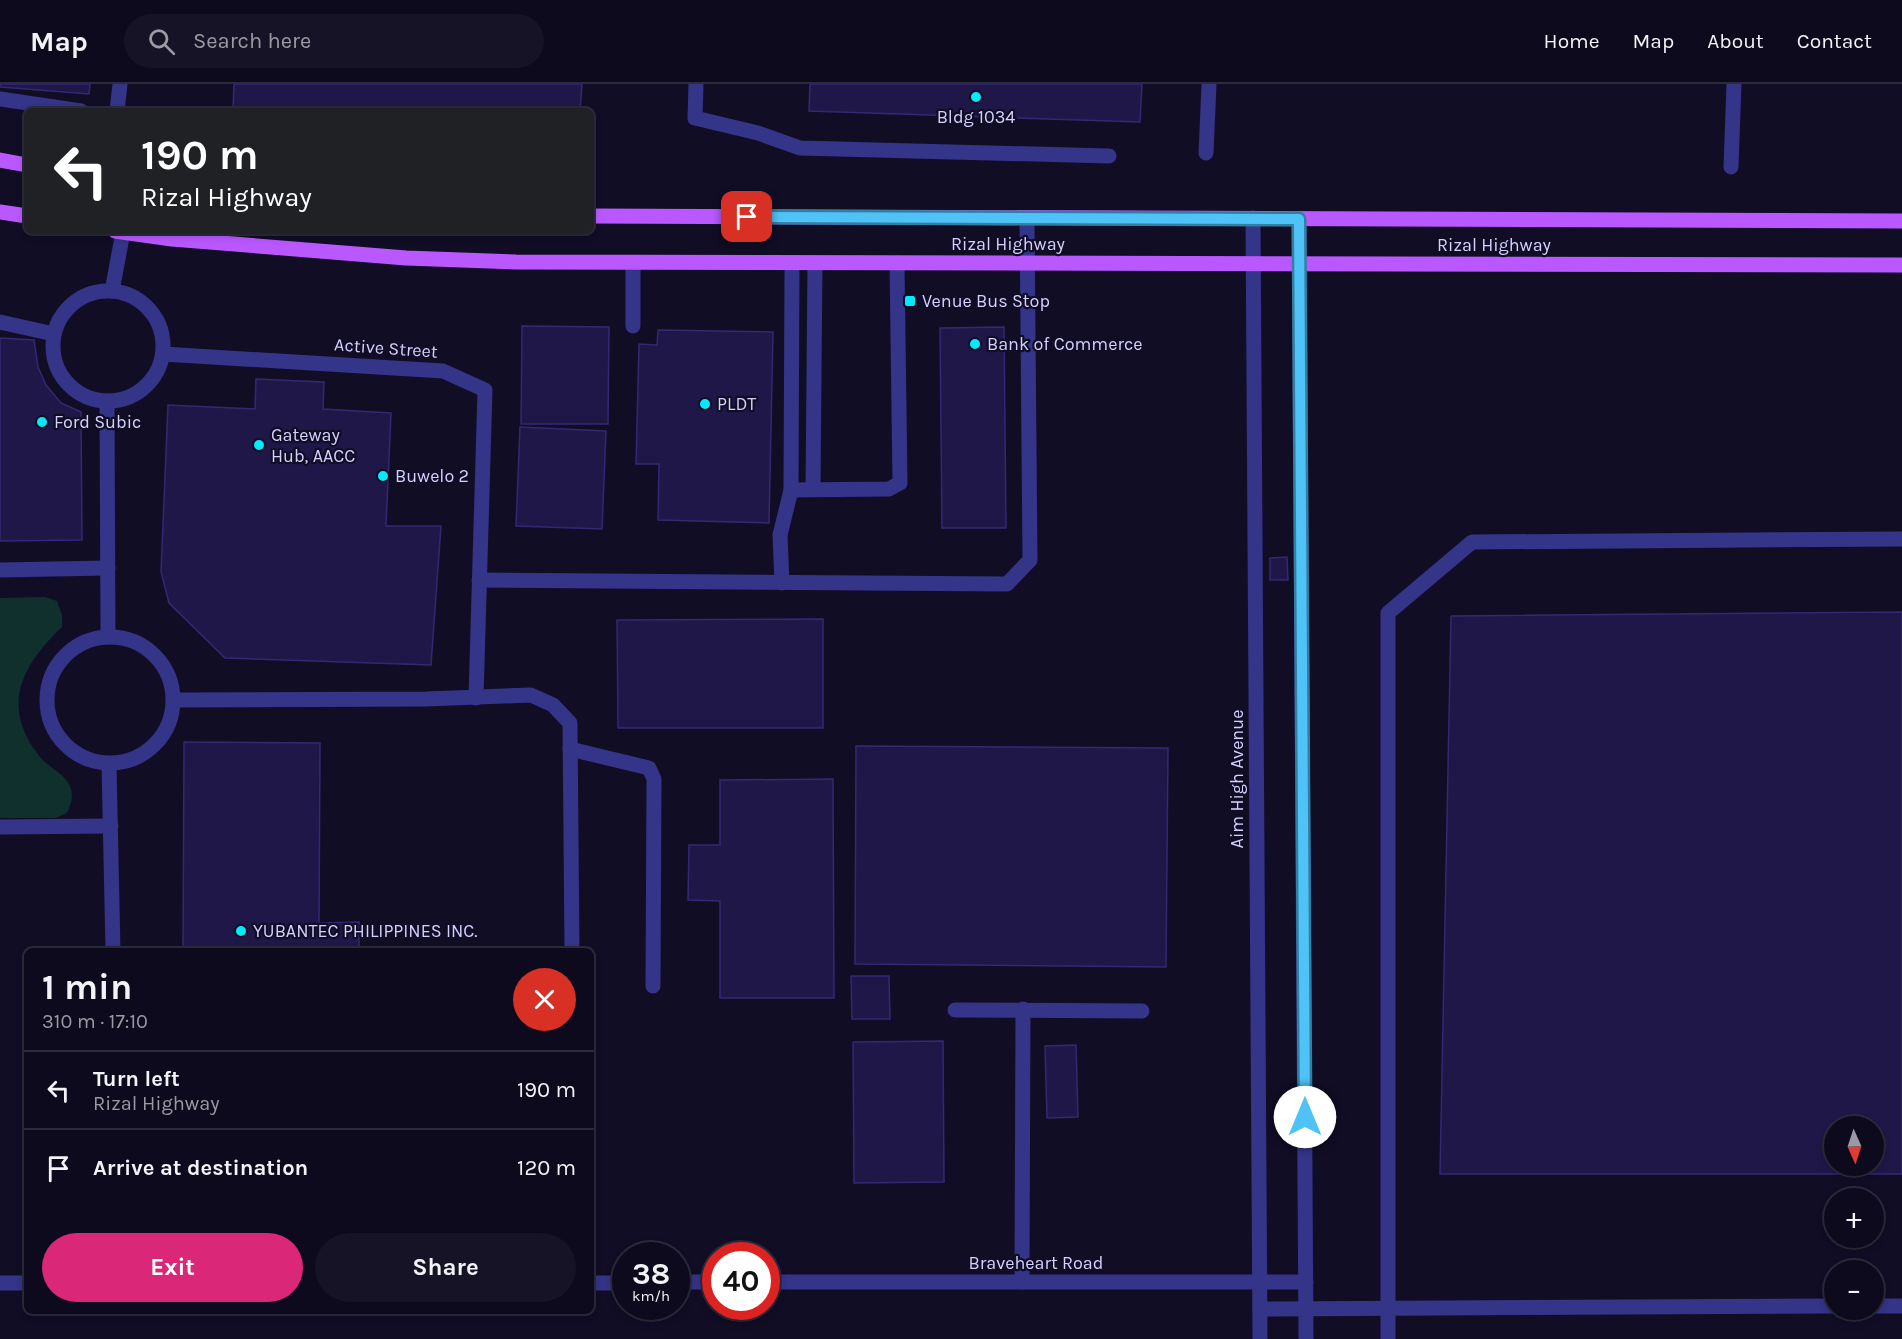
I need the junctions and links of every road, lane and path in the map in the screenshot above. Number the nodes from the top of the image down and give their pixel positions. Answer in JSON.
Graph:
{"nodes":[{"id":1,"x":120,"y":84,"type":"edge"},
{"id":2,"x":696,"y":84,"type":"edge"},
{"id":3,"x":1209,"y":84,"type":"edge"},
{"id":4,"x":1734,"y":84,"type":"edge"},
{"id":5,"x":0,"y":99,"type":"edge"},
{"id":6,"x":61,"y":108,"type":"edge"},
{"id":7,"x":117,"y":108,"type":"edge"},
{"id":8,"x":1206,"y":153,"type":"dead end"},
{"id":9,"x":1109,"y":156,"type":"dead end"},
{"id":10,"x":0,"y":160,"type":"edge"},
{"id":11,"x":24,"y":164,"type":"edge"},
{"id":12,"x":1731,"y":167,"type":"dead end"},
{"id":13,"x":0,"y":212,"type":"edge"},
{"id":14,"x":24,"y":216,"type":"edge"},
{"id":15,"x":594,"y":216,"type":"edge"},
{"id":16,"x":1027,"y":218,"type":"junction"},
{"id":17,"x":1253,"y":218,"type":"junction"},
{"id":18,"x":1299,"y":219,"type":"junction"},
{"id":19,"x":1902,"y":221,"type":"edge"},
{"id":20,"x":119,"y":234,"type":"edge"},
{"id":21,"x":134,"y":234,"type":"edge"},
{"id":22,"x":633,"y":263,"type":"junction"},
{"id":23,"x":815,"y":263,"type":"junction"},
{"id":24,"x":897,"y":263,"type":"junction"},
{"id":25,"x":1027,"y":263,"type":"junction"},
{"id":26,"x":792,"y":264,"type":"junction"},
{"id":27,"x":1253,"y":264,"type":"junction"},
{"id":28,"x":1299,"y":264,"type":"junction"},
{"id":29,"x":1902,"y":265,"type":"edge"},
{"id":30,"x":112,"y":291,"type":"junction"},
{"id":31,"x":0,"y":322,"type":"edge"},
{"id":32,"x":633,"y":326,"type":"dead end"},
{"id":33,"x":54,"y":334,"type":"junction"},
{"id":34,"x":163,"y":354,"type":"junction"},
{"id":35,"x":107,"y":401,"type":"junction"},
{"id":36,"x":813,"y":489,"type":"junction"},
{"id":37,"x":791,"y":490,"type":"junction"},
{"id":38,"x":1902,"y":539,"type":"edge"},
{"id":39,"x":108,"y":567,"type":"junction"},
{"id":40,"x":0,"y":570,"type":"edge"},
{"id":41,"x":479,"y":579,"type":"junction"},
{"id":42,"x":782,"y":583,"type":"junction"},
{"id":43,"x":108,"y":637,"type":"junction"},
{"id":44,"x":476,"y":698,"type":"junction"},
{"id":45,"x":174,"y":700,"type":"junction"},
{"id":46,"x":570,"y":749,"type":"junction"},
{"id":47,"x":109,"y":764,"type":"junction"},
{"id":48,"x":111,"y":826,"type":"junction"},
{"id":49,"x":0,"y":827,"type":"edge"},
{"id":50,"x":112,"y":948,"type":"edge"},
{"id":51,"x":572,"y":948,"type":"edge"},
{"id":52,"x":653,"y":986,"type":"dead end"},
{"id":53,"x":1023,"y":1009,"type":"junction"},
{"id":54,"x":955,"y":1010,"type":"dead end"},
{"id":55,"x":1142,"y":1011,"type":"dead end"},
{"id":56,"x":594,"y":1282,"type":"edge"},
{"id":57,"x":612,"y":1282,"type":"edge"},
{"id":58,"x":780,"y":1282,"type":"edge"},
{"id":59,"x":1022,"y":1282,"type":"junction"},
{"id":60,"x":1260,"y":1282,"type":"junction"},
{"id":61,"x":1306,"y":1282,"type":"junction"},
{"id":62,"x":0,"y":1283,"type":"edge"},
{"id":63,"x":24,"y":1283,"type":"edge"},
{"id":64,"x":1824,"y":1306,"type":"edge"},
{"id":65,"x":1884,"y":1306,"type":"edge"},
{"id":66,"x":1902,"y":1306,"type":"edge"},
{"id":67,"x":1388,"y":1308,"type":"junction"},
{"id":68,"x":1260,"y":1309,"type":"junction"},
{"id":69,"x":1306,"y":1309,"type":"junction"},
{"id":70,"x":1260,"y":1339,"type":"edge"},
{"id":71,"x":1306,"y":1339,"type":"edge"},
{"id":72,"x":1388,"y":1339,"type":"edge"}],
"edges":[{"from":1,"to":7,"type":"street"},
{"from":2,"to":9,"type":"street"},
{"from":3,"to":8,"type":"street"},
{"from":4,"to":12,"type":"street"},
{"from":5,"to":6,"type":"street"},
{"from":10,"to":11,"type":"main road"},
{"from":13,"to":14,"type":"main road"},
{"from":15,"to":16,"type":"main road","name":"Rizal Highway"},
{"from":16,"to":17,"type":"main road","name":"Rizal Highway"},
{"from":16,"to":25,"type":"street"},
{"from":17,"to":18,"type":"main road","name":"Rizal Highway"},
{"from":17,"to":27,"type":"street","name":"Aim High Avenue"},
{"from":18,"to":19,"type":"main road","name":"Rizal Highway"},
{"from":18,"to":28,"type":"street"},
{"from":20,"to":30,"type":"street"},
{"from":21,"to":22,"type":"main road","name":"Rizal Highway"},
{"from":22,"to":26,"type":"main road","name":"Rizal Highway"},
{"from":22,"to":32,"type":"street"},
{"from":23,"to":24,"type":"main road","name":"Rizal Highway"},
{"from":23,"to":26,"type":"main road","name":"Rizal Highway"},
{"from":23,"to":36,"type":"street"},
{"from":24,"to":25,"type":"main road","name":"Rizal Highway"},
{"from":24,"to":36,"type":"street"},
{"from":25,"to":27,"type":"main road","name":"Rizal Highway"},
{"from":25,"to":42,"type":"street"},
{"from":26,"to":37,"type":"street"},
{"from":27,"to":28,"type":"main road","name":"Rizal Highway"},
{"from":27,"to":60,"type":"street","name":"Aim High Avenue"},
{"from":28,"to":29,"type":"main road","name":"Rizal Highway"},
{"from":28,"to":61,"type":"street"},
{"from":30,"to":33,"type":"street"},
{"from":30,"to":34,"type":"street"},
{"from":31,"to":33,"type":"street"},
{"from":33,"to":35,"type":"street"},
{"from":34,"to":35,"type":"street"},
{"from":34,"to":41,"type":"street","name":"Active Street"},
{"from":35,"to":39,"type":"street"},
{"from":36,"to":37,"type":"street"},
{"from":37,"to":42,"type":"street"},
{"from":38,"to":67,"type":"street"},
{"from":39,"to":40,"type":"street"},
{"from":39,"to":43,"type":"street"},
{"from":41,"to":42,"type":"street"},
{"from":41,"to":44,"type":"street"},
{"from":43,"to":45,"type":"street"},
{"from":43,"to":47,"type":"street"},
{"from":44,"to":45,"type":"street"},
{"from":44,"to":46,"type":"street"},
{"from":45,"to":47,"type":"street"},
{"from":46,"to":51,"type":"street"},
{"from":46,"to":52,"type":"street"},
{"from":47,"to":48,"type":"street"},
{"from":48,"to":49,"type":"street"},
{"from":48,"to":50,"type":"street"},
{"from":53,"to":54,"type":"street"},
{"from":53,"to":55,"type":"street"},
{"from":53,"to":59,"type":"street"},
{"from":56,"to":57,"type":"street"},
{"from":58,"to":59,"type":"street","name":"Braveheart Road"},
{"from":59,"to":60,"type":"street","name":"Braveheart Road"},
{"from":60,"to":61,"type":"street","name":"Braveheart Road"},
{"from":60,"to":68,"type":"street","name":"Aim High Avenue"},
{"from":61,"to":69,"type":"street"},
{"from":62,"to":63,"type":"street"},
{"from":64,"to":67,"type":"street"},
{"from":65,"to":66,"type":"street"},
{"from":67,"to":69,"type":"street"},
{"from":67,"to":72,"type":"street"},
{"from":68,"to":69,"type":"street"},
{"from":68,"to":70,"type":"street","name":"Aim High Avenue"},
{"from":69,"to":71,"type":"street"}]}
